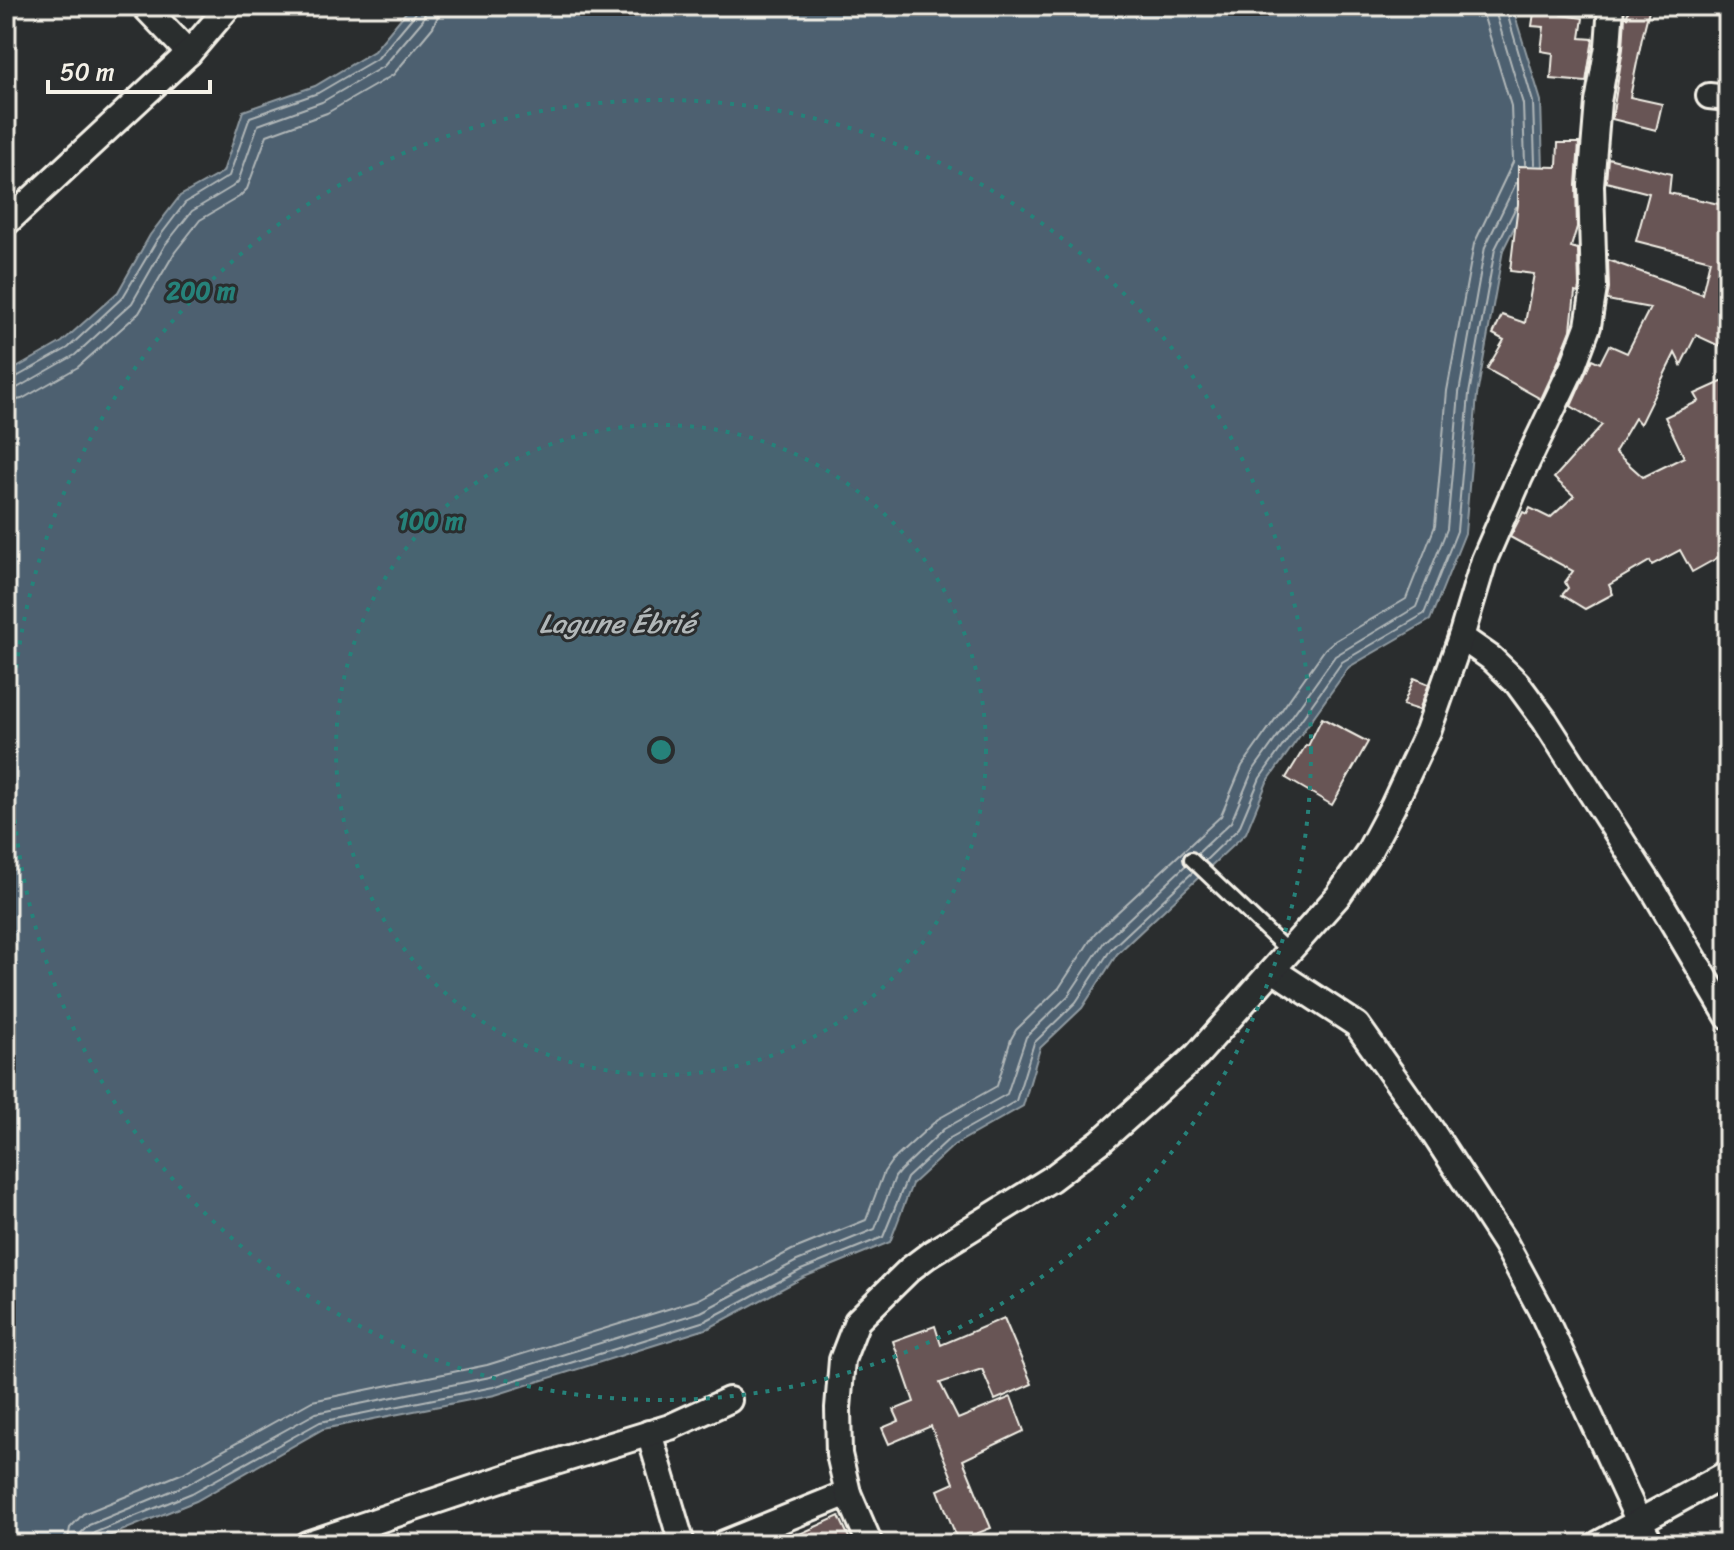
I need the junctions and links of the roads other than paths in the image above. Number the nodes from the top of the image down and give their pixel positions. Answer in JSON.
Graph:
{"nodes":[{"id":1,"x":144,"y":6,"type":"edge"},
{"id":2,"x":229,"y":6,"type":"edge"},
{"id":3,"x":1611,"y":6,"type":"edge"},
{"id":4,"x":189,"y":53,"type":"junction"},
{"id":5,"x":6,"y":223,"type":"edge"},
{"id":6,"x":1461,"y":637,"type":"junction"},
{"id":7,"x":1191,"y":859,"type":"dead end"},
{"id":8,"x":1289,"y":952,"type":"junction"},
{"id":9,"x":1273,"y":970,"type":"junction"},
{"id":10,"x":1728,"y":1016,"type":"edge"},
{"id":11,"x":729,"y":1400,"type":"dead end"},
{"id":12,"x":649,"y":1433,"type":"junction"},
{"id":13,"x":1728,"y":1473,"type":"edge"},
{"id":14,"x":848,"y":1493,"type":"junction"},
{"id":15,"x":1639,"y":1522,"type":"junction"},
{"id":16,"x":307,"y":1544,"type":"edge"},
{"id":17,"x":682,"y":1544,"type":"edge"},
{"id":18,"x":722,"y":1544,"type":"edge"},
{"id":19,"x":870,"y":1544,"type":"edge"},
{"id":20,"x":1598,"y":1544,"type":"edge"},
{"id":21,"x":1652,"y":1544,"type":"edge"}],
"edges":[{"from":1,"to":4,"type":"street"},
{"from":2,"to":4,"type":"street"},
{"from":3,"to":6,"type":"street"},
{"from":4,"to":5,"type":"street"},
{"from":6,"to":8,"type":"street"},
{"from":6,"to":10,"type":"street"},
{"from":7,"to":8,"type":"lane"},
{"from":8,"to":9,"type":"street"},
{"from":9,"to":14,"type":"street"},
{"from":9,"to":15,"type":"street"},
{"from":11,"to":12,"type":"street"},
{"from":12,"to":16,"type":"street"},
{"from":12,"to":17,"type":"street"},
{"from":13,"to":15,"type":"street"},
{"from":14,"to":18,"type":"street"},
{"from":14,"to":19,"type":"street"},
{"from":15,"to":20,"type":"street"},
{"from":15,"to":21,"type":"street"}]}
